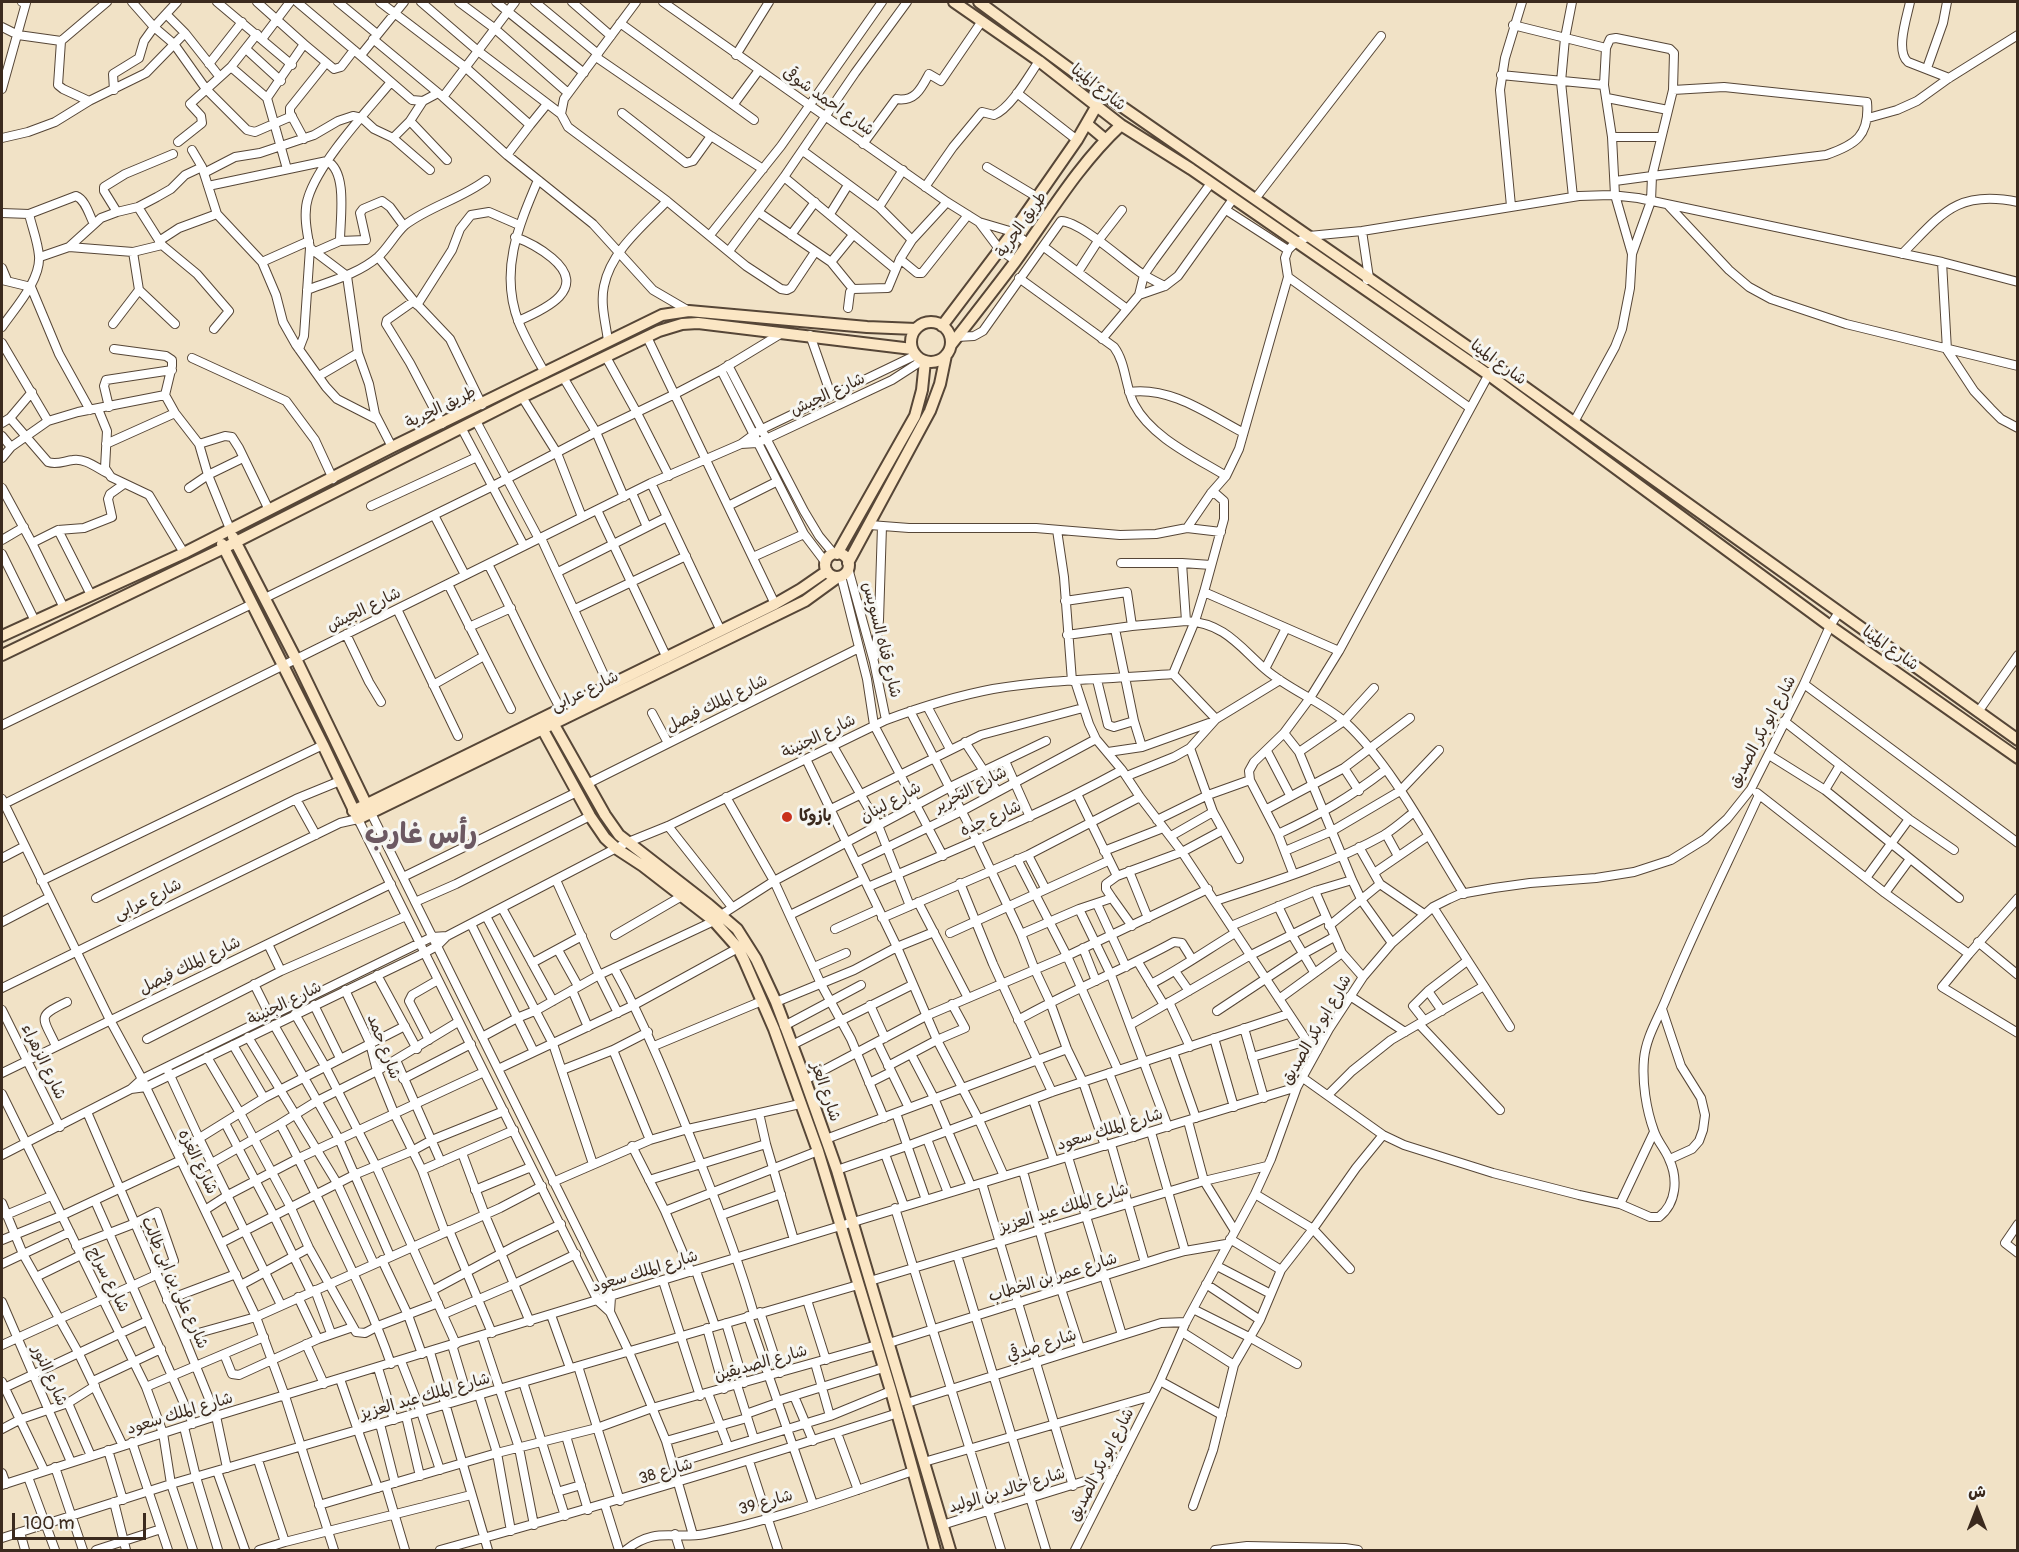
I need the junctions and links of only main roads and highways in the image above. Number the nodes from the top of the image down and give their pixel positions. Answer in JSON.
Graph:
{"nodes":[{"id":1,"x":954,"y":2,"type":"edge"},
{"id":2,"x":979,"y":2,"type":"edge"},
{"id":3,"x":1096,"y":107,"type":"junction"},
{"id":4,"x":1087,"y":124,"type":"junction"},
{"id":5,"x":1121,"y":125,"type":"junction"},
{"id":6,"x":1106,"y":140,"type":"junction"},
{"id":7,"x":1366,"y":282,"type":"junction"},
{"id":8,"x":942,"y":326,"type":"junction"},
{"id":9,"x":916,"y":329,"type":"junction"},
{"id":10,"x":951,"y":346,"type":"junction"},
{"id":11,"x":919,"y":356,"type":"junction"},
{"id":12,"x":1492,"y":370,"type":"junction"},
{"id":13,"x":230,"y":529,"type":"junction"},
{"id":14,"x":218,"y":535,"type":"junction"},
{"id":15,"x":236,"y":542,"type":"junction"},
{"id":16,"x":224,"y":548,"type":"junction"},
{"id":17,"x":831,"y":560,"type":"junction"},
{"id":18,"x":844,"y":571,"type":"junction"},
{"id":19,"x":2,"y":636,"type":"edge"},
{"id":20,"x":2,"y":655,"type":"edge"},
{"id":21,"x":546,"y":723,"type":"junction"},
{"id":22,"x":2018,"y":740,"type":"edge"},
{"id":23,"x":2018,"y":758,"type":"edge"},
{"id":24,"x":368,"y":809,"type":"junction"},
{"id":25,"x":622,"y":846,"type":"junction"},
{"id":26,"x":718,"y":918,"type":"junction"},
{"id":27,"x":935,"y":1551,"type":"edge"},
{"id":28,"x":950,"y":1551,"type":"edge"}],
"edges":[{"from":1,"to":3,"type":"main road","name":"شارع المينا"},
{"from":2,"to":7,"type":"main road","name":"شارع المينا"},
{"from":3,"to":4,"type":"main road","name":"طريق الحرية"},
{"from":3,"to":5,"type":"main road","name":"شارع المينا"},
{"from":4,"to":6,"type":"main road"},
{"from":4,"to":8,"type":"main road","name":"طريق الحرية"},
{"from":5,"to":6,"type":"main road","name":"طريق الحرية"},
{"from":5,"to":7,"type":"main road","name":"شارع المينا"},
{"from":6,"to":10,"type":"main road","name":"طريق الحرية"},
{"from":7,"to":12,"type":"main road","name":"شارع المينا"},
{"from":8,"to":9,"type":"main road"},
{"from":8,"to":10,"type":"main road"},
{"from":9,"to":11,"type":"main road"},
{"from":9,"to":13,"type":"main road","name":"طريق الحرية"},
{"from":10,"to":11,"type":"main road"},
{"from":10,"to":18,"type":"main road","name":"شارع عرابى"},
{"from":11,"to":15,"type":"main road","name":"طريق الحرية"},
{"from":11,"to":17,"type":"main road","name":"شارع عرابى"},
{"from":12,"to":22,"type":"main road","name":"شارع المينا"},
{"from":12,"to":23,"type":"main road","name":"شارع المينا"},
{"from":13,"to":14,"type":"main road","name":"طريق الحرية"},
{"from":13,"to":15,"type":"main road"},
{"from":14,"to":16,"type":"main road"},
{"from":14,"to":19,"type":"main road","name":"طريق الحرية"},
{"from":15,"to":16,"type":"main road","name":"طريق الحرية"},
{"from":15,"to":24,"type":"main road"},
{"from":16,"to":20,"type":"main road","name":"طريق الحرية"},
{"from":16,"to":24,"type":"main road","name":"شارع عرابى"},
{"from":17,"to":18,"type":"main road"},
{"from":17,"to":18,"type":"main road"},
{"from":17,"to":21,"type":"main road","name":"شارع عرابى"},
{"from":18,"to":21,"type":"main road","name":"شارع عرابى"},
{"from":21,"to":24,"type":"main road","name":"شارع عرابى"},
{"from":21,"to":25,"type":"main road","name":"شارع العز"},
{"from":21,"to":25,"type":"main road","name":"شارع العز"},
{"from":25,"to":26,"type":"main road","name":"شارع العز"},
{"from":25,"to":26,"type":"main road","name":"شارع العز"},
{"from":26,"to":27,"type":"main road","name":"شارع العز"},
{"from":26,"to":28,"type":"main road","name":"شارع العز"}]}
